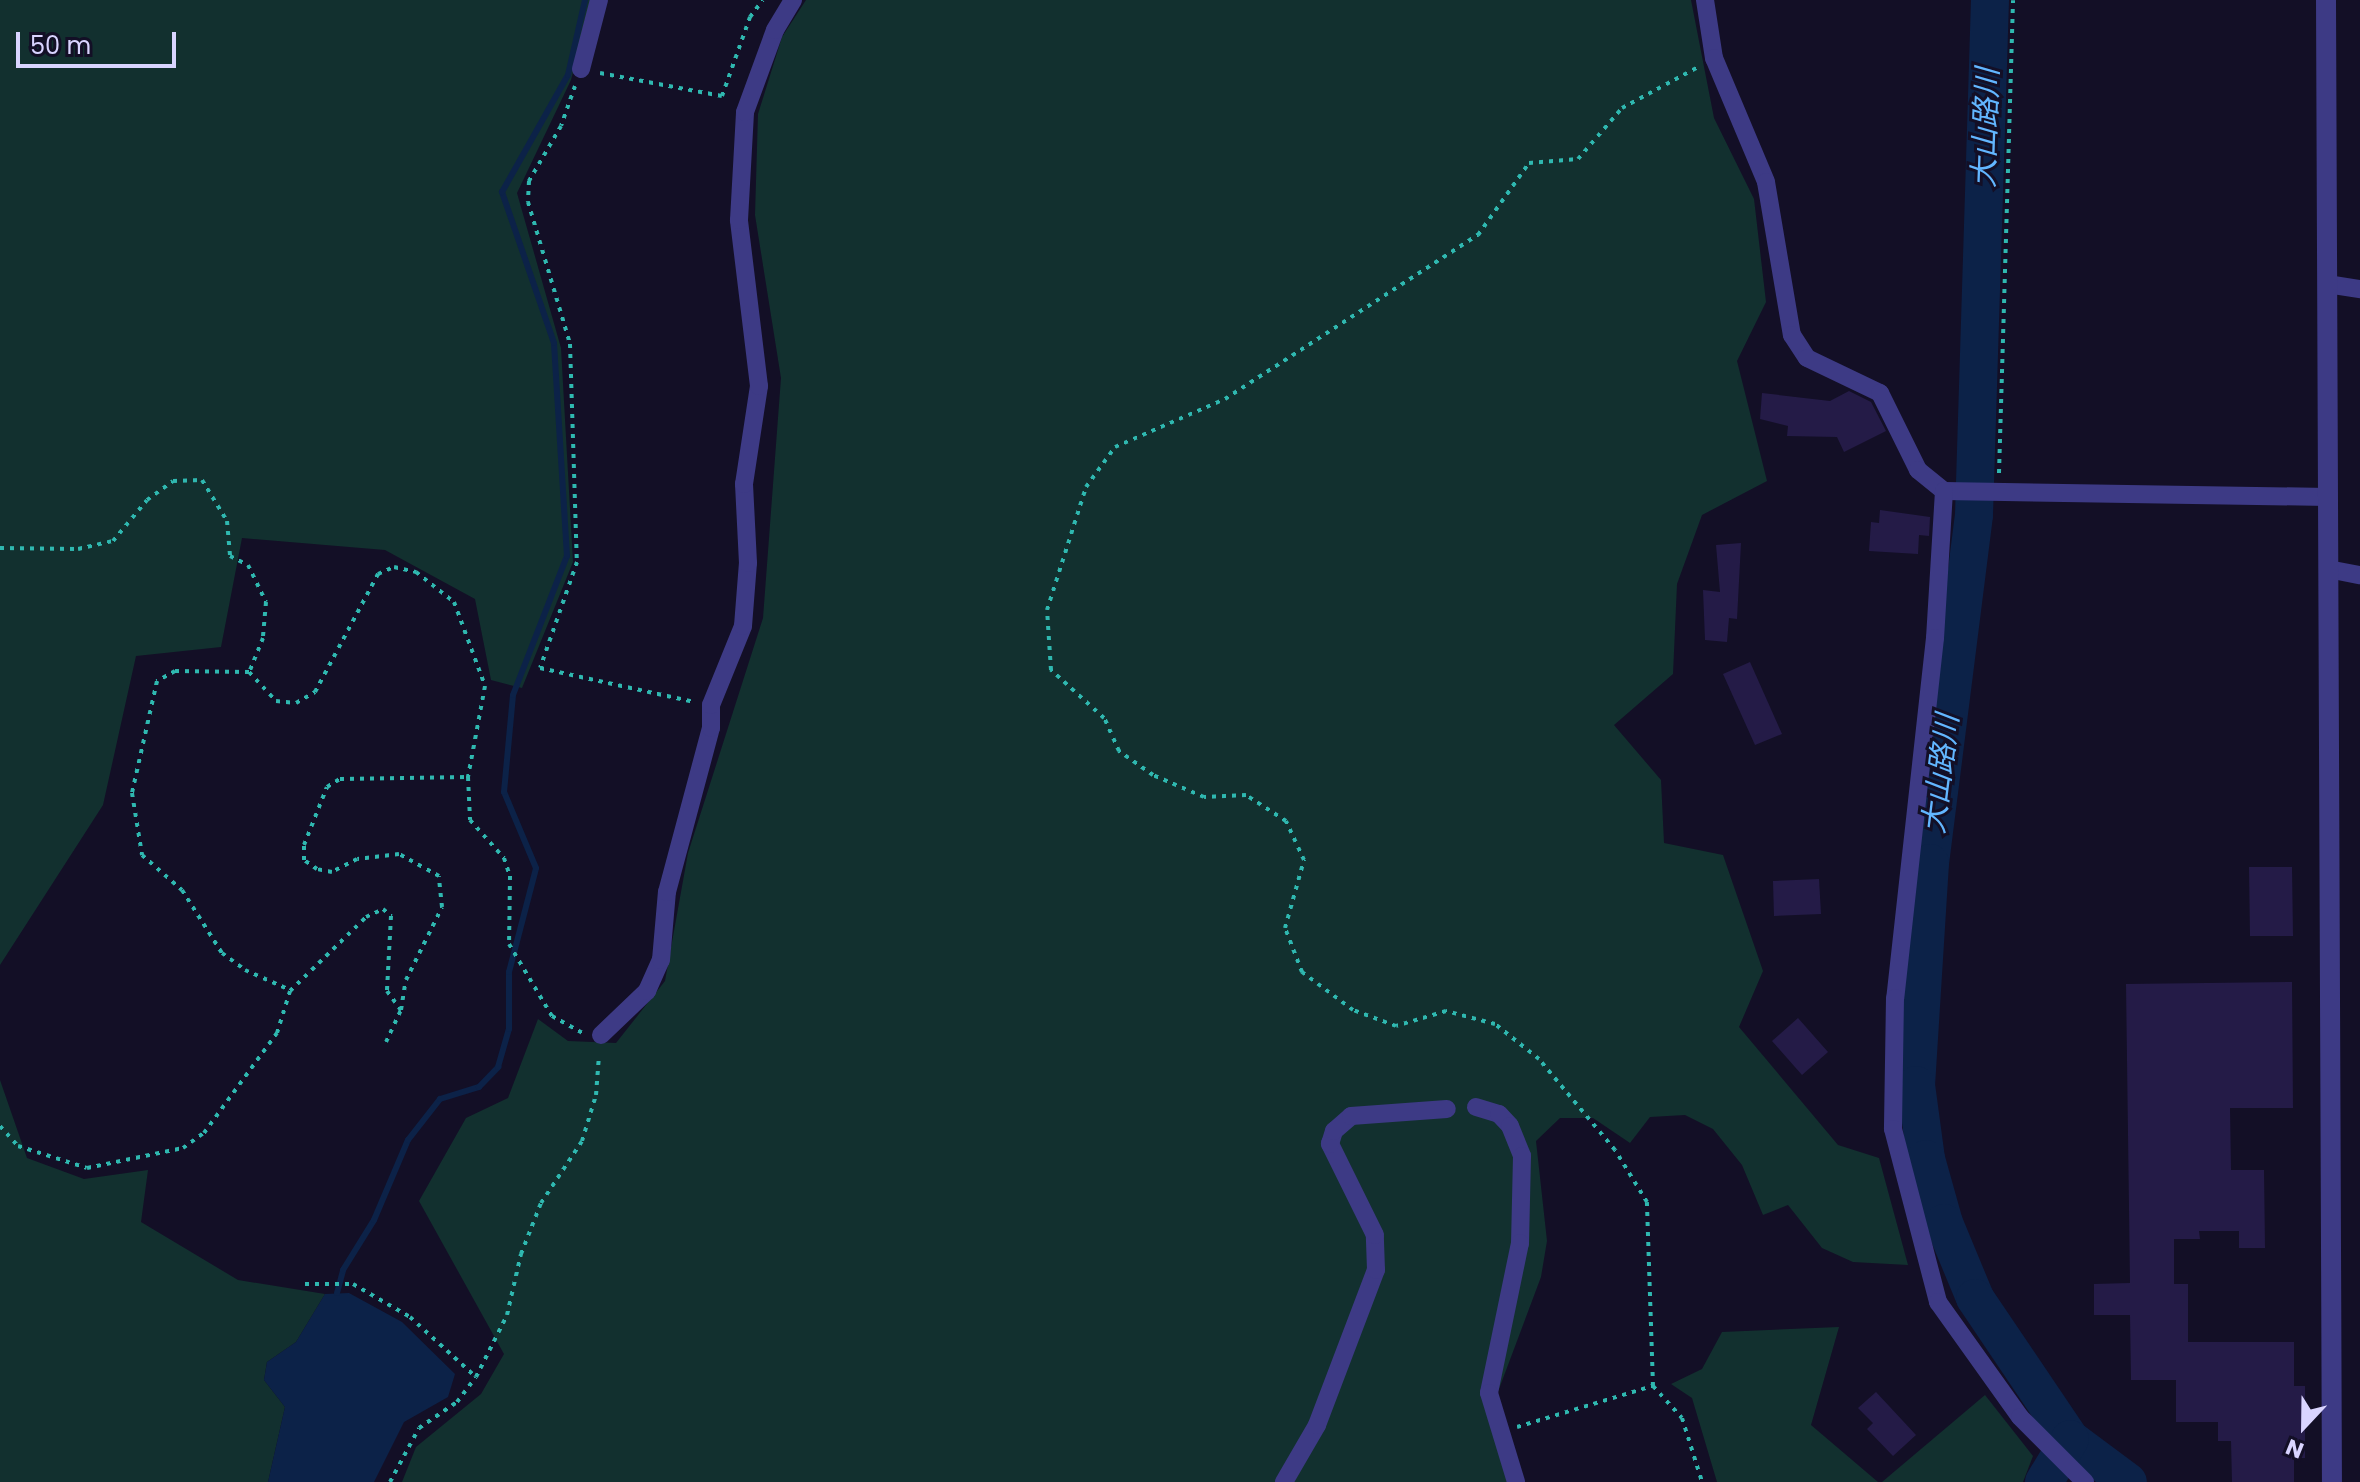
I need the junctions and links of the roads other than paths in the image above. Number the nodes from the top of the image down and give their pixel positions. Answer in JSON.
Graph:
{"nodes":[{"id":1,"x":599,"y":0,"type":"edge"},
{"id":2,"x":793,"y":0,"type":"edge"},
{"id":3,"x":1705,"y":0,"type":"edge"},
{"id":4,"x":2326,"y":0,"type":"edge"},
{"id":5,"x":581,"y":69,"type":"road end"},
{"id":6,"x":2327,"y":284,"type":"junction"},
{"id":7,"x":2360,"y":289,"type":"edge"},
{"id":8,"x":1950,"y":491,"type":"junction"},
{"id":9,"x":2328,"y":497,"type":"junction"},
{"id":10,"x":2328,"y":569,"type":"junction"},
{"id":11,"x":2360,"y":575,"type":"edge"},
{"id":12,"x":601,"y":1035,"type":"road end"},
{"id":13,"x":1476,"y":1107,"type":"dead end"},
{"id":14,"x":1447,"y":1109,"type":"dead end"},
{"id":15,"x":1284,"y":1482,"type":"edge"},
{"id":16,"x":1516,"y":1482,"type":"edge"},
{"id":17,"x":2085,"y":1482,"type":"edge"},
{"id":18,"x":2332,"y":1482,"type":"edge"}],
"edges":[{"from":1,"to":5,"type":"street"},
{"from":2,"to":12,"type":"street"},
{"from":3,"to":8,"type":"street"},
{"from":4,"to":6,"type":"street"},
{"from":6,"to":7,"type":"street"},
{"from":6,"to":9,"type":"street"},
{"from":8,"to":9,"type":"street"},
{"from":8,"to":17,"type":"street"},
{"from":9,"to":10,"type":"street"},
{"from":10,"to":11,"type":"street"},
{"from":10,"to":18,"type":"street"},
{"from":13,"to":16,"type":"street"},
{"from":14,"to":15,"type":"street"}]}
